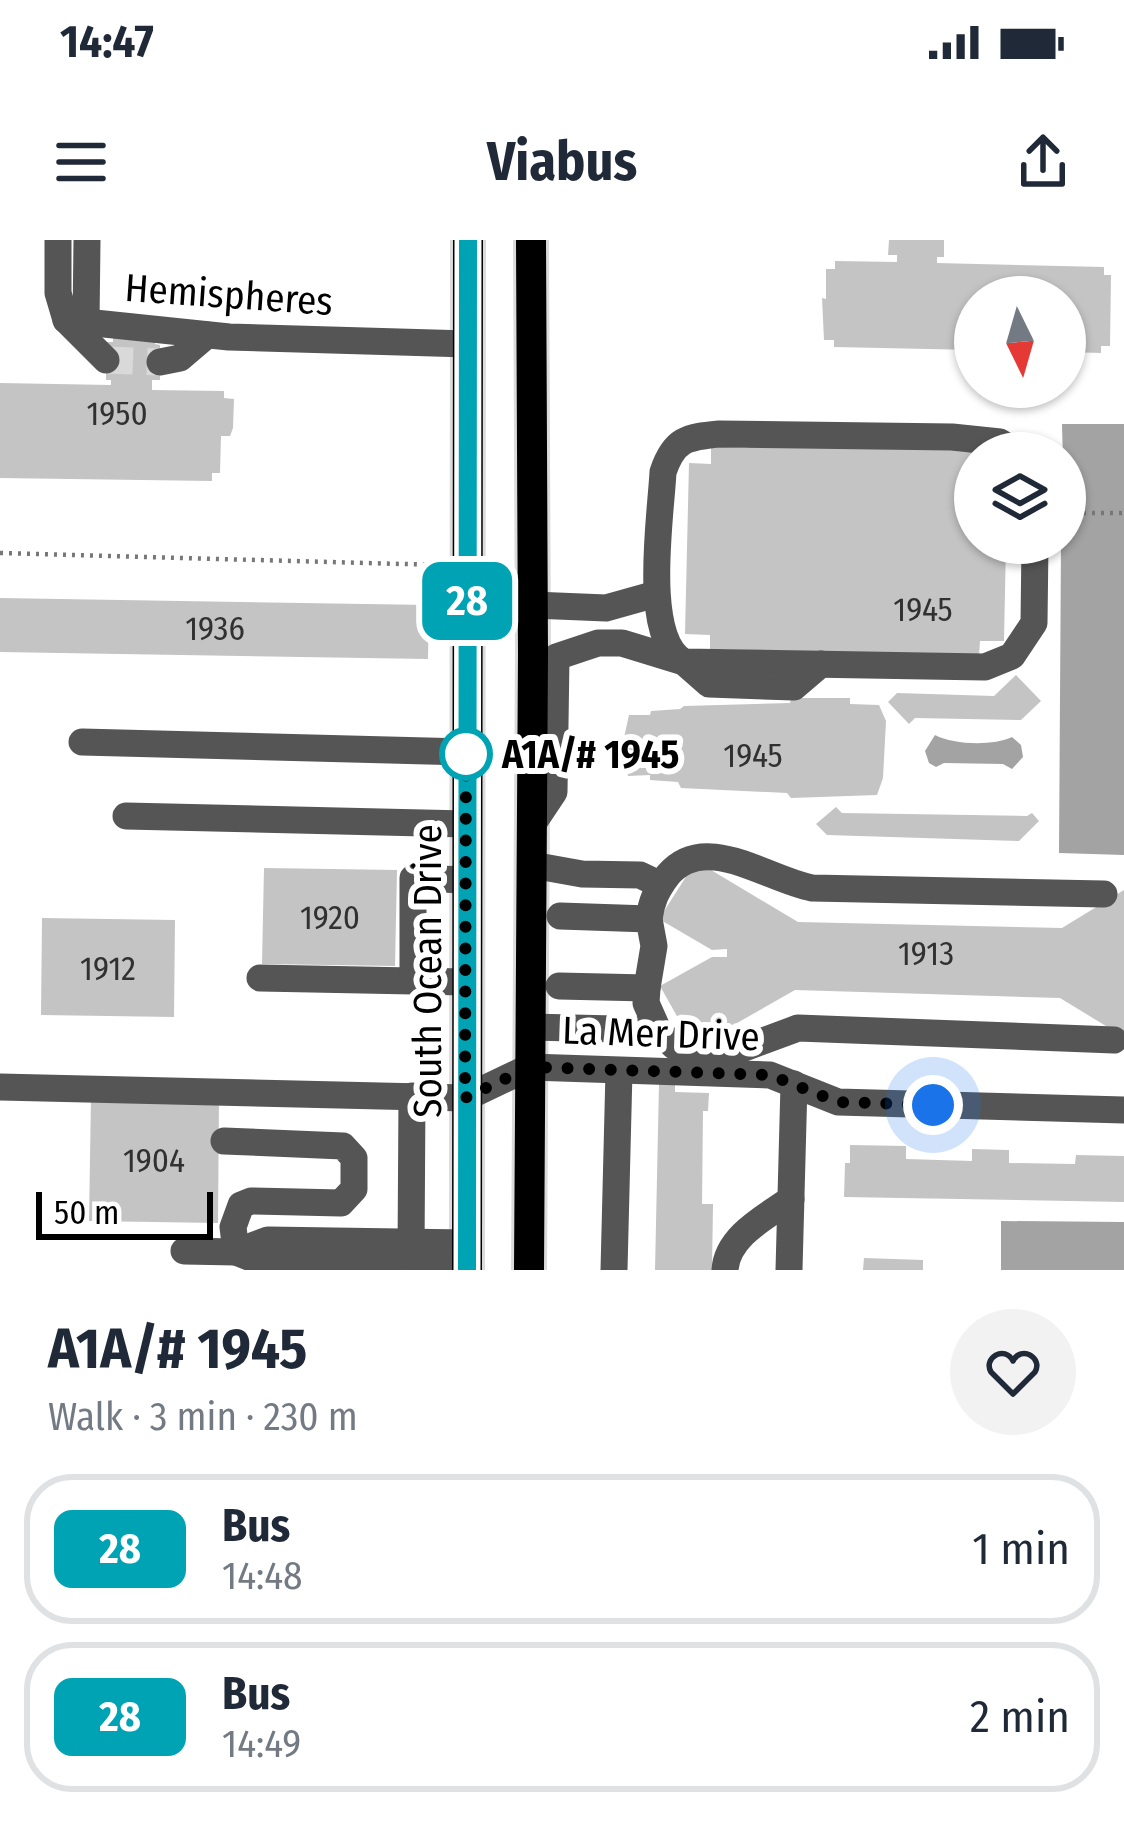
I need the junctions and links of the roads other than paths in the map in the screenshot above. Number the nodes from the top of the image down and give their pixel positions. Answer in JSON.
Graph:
{"nodes":[{"id":1,"x":58,"y":240,"type":"edge"},
{"id":2,"x":88,"y":240,"type":"edge"},
{"id":3,"x":467,"y":240,"type":"edge"},
{"id":4,"x":531,"y":240,"type":"edge"},
{"id":5,"x":76,"y":322,"type":"junction"},
{"id":6,"x":207,"y":335,"type":"junction"},
{"id":7,"x":468,"y":344,"type":"junction"},
{"id":8,"x":106,"y":360,"type":"dead end"},
{"id":9,"x":160,"y":362,"type":"tunnel mouth"},
{"id":10,"x":954,"y":437,"type":"edge"},
{"id":11,"x":1035,"y":564,"type":"edge"},
{"id":12,"x":656,"y":594,"type":"junction"},
{"id":13,"x":533,"y":605,"type":"junction"},
{"id":14,"x":684,"y":662,"type":"junction"},
{"id":15,"x":82,"y":742,"type":"dead end"},
{"id":16,"x":466,"y":752,"type":"junction"},
{"id":17,"x":126,"y":816,"type":"dead end"},
{"id":18,"x":466,"y":824,"type":"junction"},
{"id":19,"x":532,"y":825,"type":"junction"},
{"id":20,"x":532,"y":865,"type":"junction"},
{"id":21,"x":466,"y":880,"type":"junction"},
{"id":22,"x":661,"y":885,"type":"junction"},
{"id":23,"x":1104,"y":894,"type":"dead end"},
{"id":24,"x":560,"y":916,"type":"dead end"},
{"id":25,"x":649,"y":919,"type":"junction"},
{"id":26,"x":260,"y":977,"type":"dead end"},
{"id":27,"x":413,"y":981,"type":"junction"},
{"id":28,"x":465,"y":982,"type":"junction"},
{"id":29,"x":560,"y":986,"type":"dead end"},
{"id":30,"x":647,"y":988,"type":"junction"},
{"id":31,"x":530,"y":1027,"type":"junction"},
{"id":32,"x":658,"y":1030,"type":"junction"},
{"id":33,"x":1114,"y":1040,"type":"dead end"},
{"id":34,"x":530,"y":1067,"type":"junction"},
{"id":35,"x":619,"y":1071,"type":"junction"},
{"id":36,"x":794,"y":1084,"type":"junction"},
{"id":37,"x":0,"y":1087,"type":"edge"},
{"id":38,"x":412,"y":1096,"type":"junction"},
{"id":39,"x":465,"y":1098,"type":"junction"},
{"id":40,"x":1124,"y":1110,"type":"edge"},
{"id":41,"x":224,"y":1141,"type":"dead end"},
{"id":42,"x":791,"y":1198,"type":"junction"},
{"id":43,"x":412,"y":1241,"type":"junction"},
{"id":44,"x":184,"y":1251,"type":"dead end"},
{"id":45,"x":236,"y":1252,"type":"junction"},
{"id":46,"x":467,"y":1263,"type":"edge"},
{"id":47,"x":412,"y":1270,"type":"edge"},
{"id":48,"x":529,"y":1270,"type":"edge"},
{"id":49,"x":614,"y":1270,"type":"edge"},
{"id":50,"x":724,"y":1270,"type":"edge"},
{"id":51,"x":789,"y":1270,"type":"edge"}],
"edges":[{"from":1,"to":5,"type":"street","name":"Hemispheres"},
{"from":2,"to":5,"type":"street"},
{"from":3,"to":7,"type":"main road","name":"South Ocean Drive"},
{"from":4,"to":13,"type":"main road"},
{"from":5,"to":6,"type":"street","name":"Hemispheres"},
{"from":5,"to":8,"type":"street"},
{"from":6,"to":7,"type":"street","name":"Hemispheres"},
{"from":6,"to":9,"type":"street"},
{"from":7,"to":16,"type":"main road","name":"South Ocean Drive"},
{"from":10,"to":12,"type":"street"},
{"from":11,"to":14,"type":"street"},
{"from":12,"to":13,"type":"street"},
{"from":12,"to":14,"type":"street"},
{"from":13,"to":19,"type":"main road"},
{"from":14,"to":19,"type":"street"},
{"from":15,"to":16,"type":"street"},
{"from":16,"to":18,"type":"main road","name":"South Ocean Drive"},
{"from":17,"to":18,"type":"street"},
{"from":18,"to":21,"type":"main road","name":"South Ocean Drive"},
{"from":19,"to":20,"type":"main road"},
{"from":20,"to":22,"type":"street"},
{"from":20,"to":31,"type":"main road"},
{"from":21,"to":27,"type":"street"},
{"from":21,"to":28,"type":"main road","name":"South Ocean Drive"},
{"from":22,"to":23,"type":"street"},
{"from":22,"to":25,"type":"street"},
{"from":24,"to":25,"type":"street"},
{"from":25,"to":30,"type":"street"},
{"from":26,"to":27,"type":"street"},
{"from":27,"to":28,"type":"street"},
{"from":28,"to":39,"type":"main road","name":"South Ocean Drive"},
{"from":29,"to":30,"type":"street"},
{"from":30,"to":32,"type":"street"},
{"from":31,"to":32,"type":"street"},
{"from":31,"to":34,"type":"main road"},
{"from":32,"to":33,"type":"street"},
{"from":34,"to":35,"type":"street","name":"La Mer Drive"},
{"from":34,"to":39,"type":"street","name":"La Mer Drive"},
{"from":34,"to":48,"type":"main road"},
{"from":35,"to":36,"type":"street","name":"La Mer Drive"},
{"from":35,"to":49,"type":"street"},
{"from":36,"to":40,"type":"street","name":"La Mer Drive"},
{"from":36,"to":42,"type":"street"},
{"from":37,"to":38,"type":"street","name":"La Mer Drive"},
{"from":38,"to":39,"type":"street","name":"La Mer Drive"},
{"from":38,"to":43,"type":"street"},
{"from":39,"to":46,"type":"main road","name":"South Ocean Drive"},
{"from":41,"to":45,"type":"street"},
{"from":42,"to":50,"type":"street"},
{"from":42,"to":51,"type":"street"},
{"from":43,"to":45,"type":"street"},
{"from":43,"to":46,"type":"street"},
{"from":43,"to":47,"type":"street"},
{"from":44,"to":45,"type":"street"},
{"from":45,"to":47,"type":"street"},
{"from":46,"to":47,"type":"street"}]}
